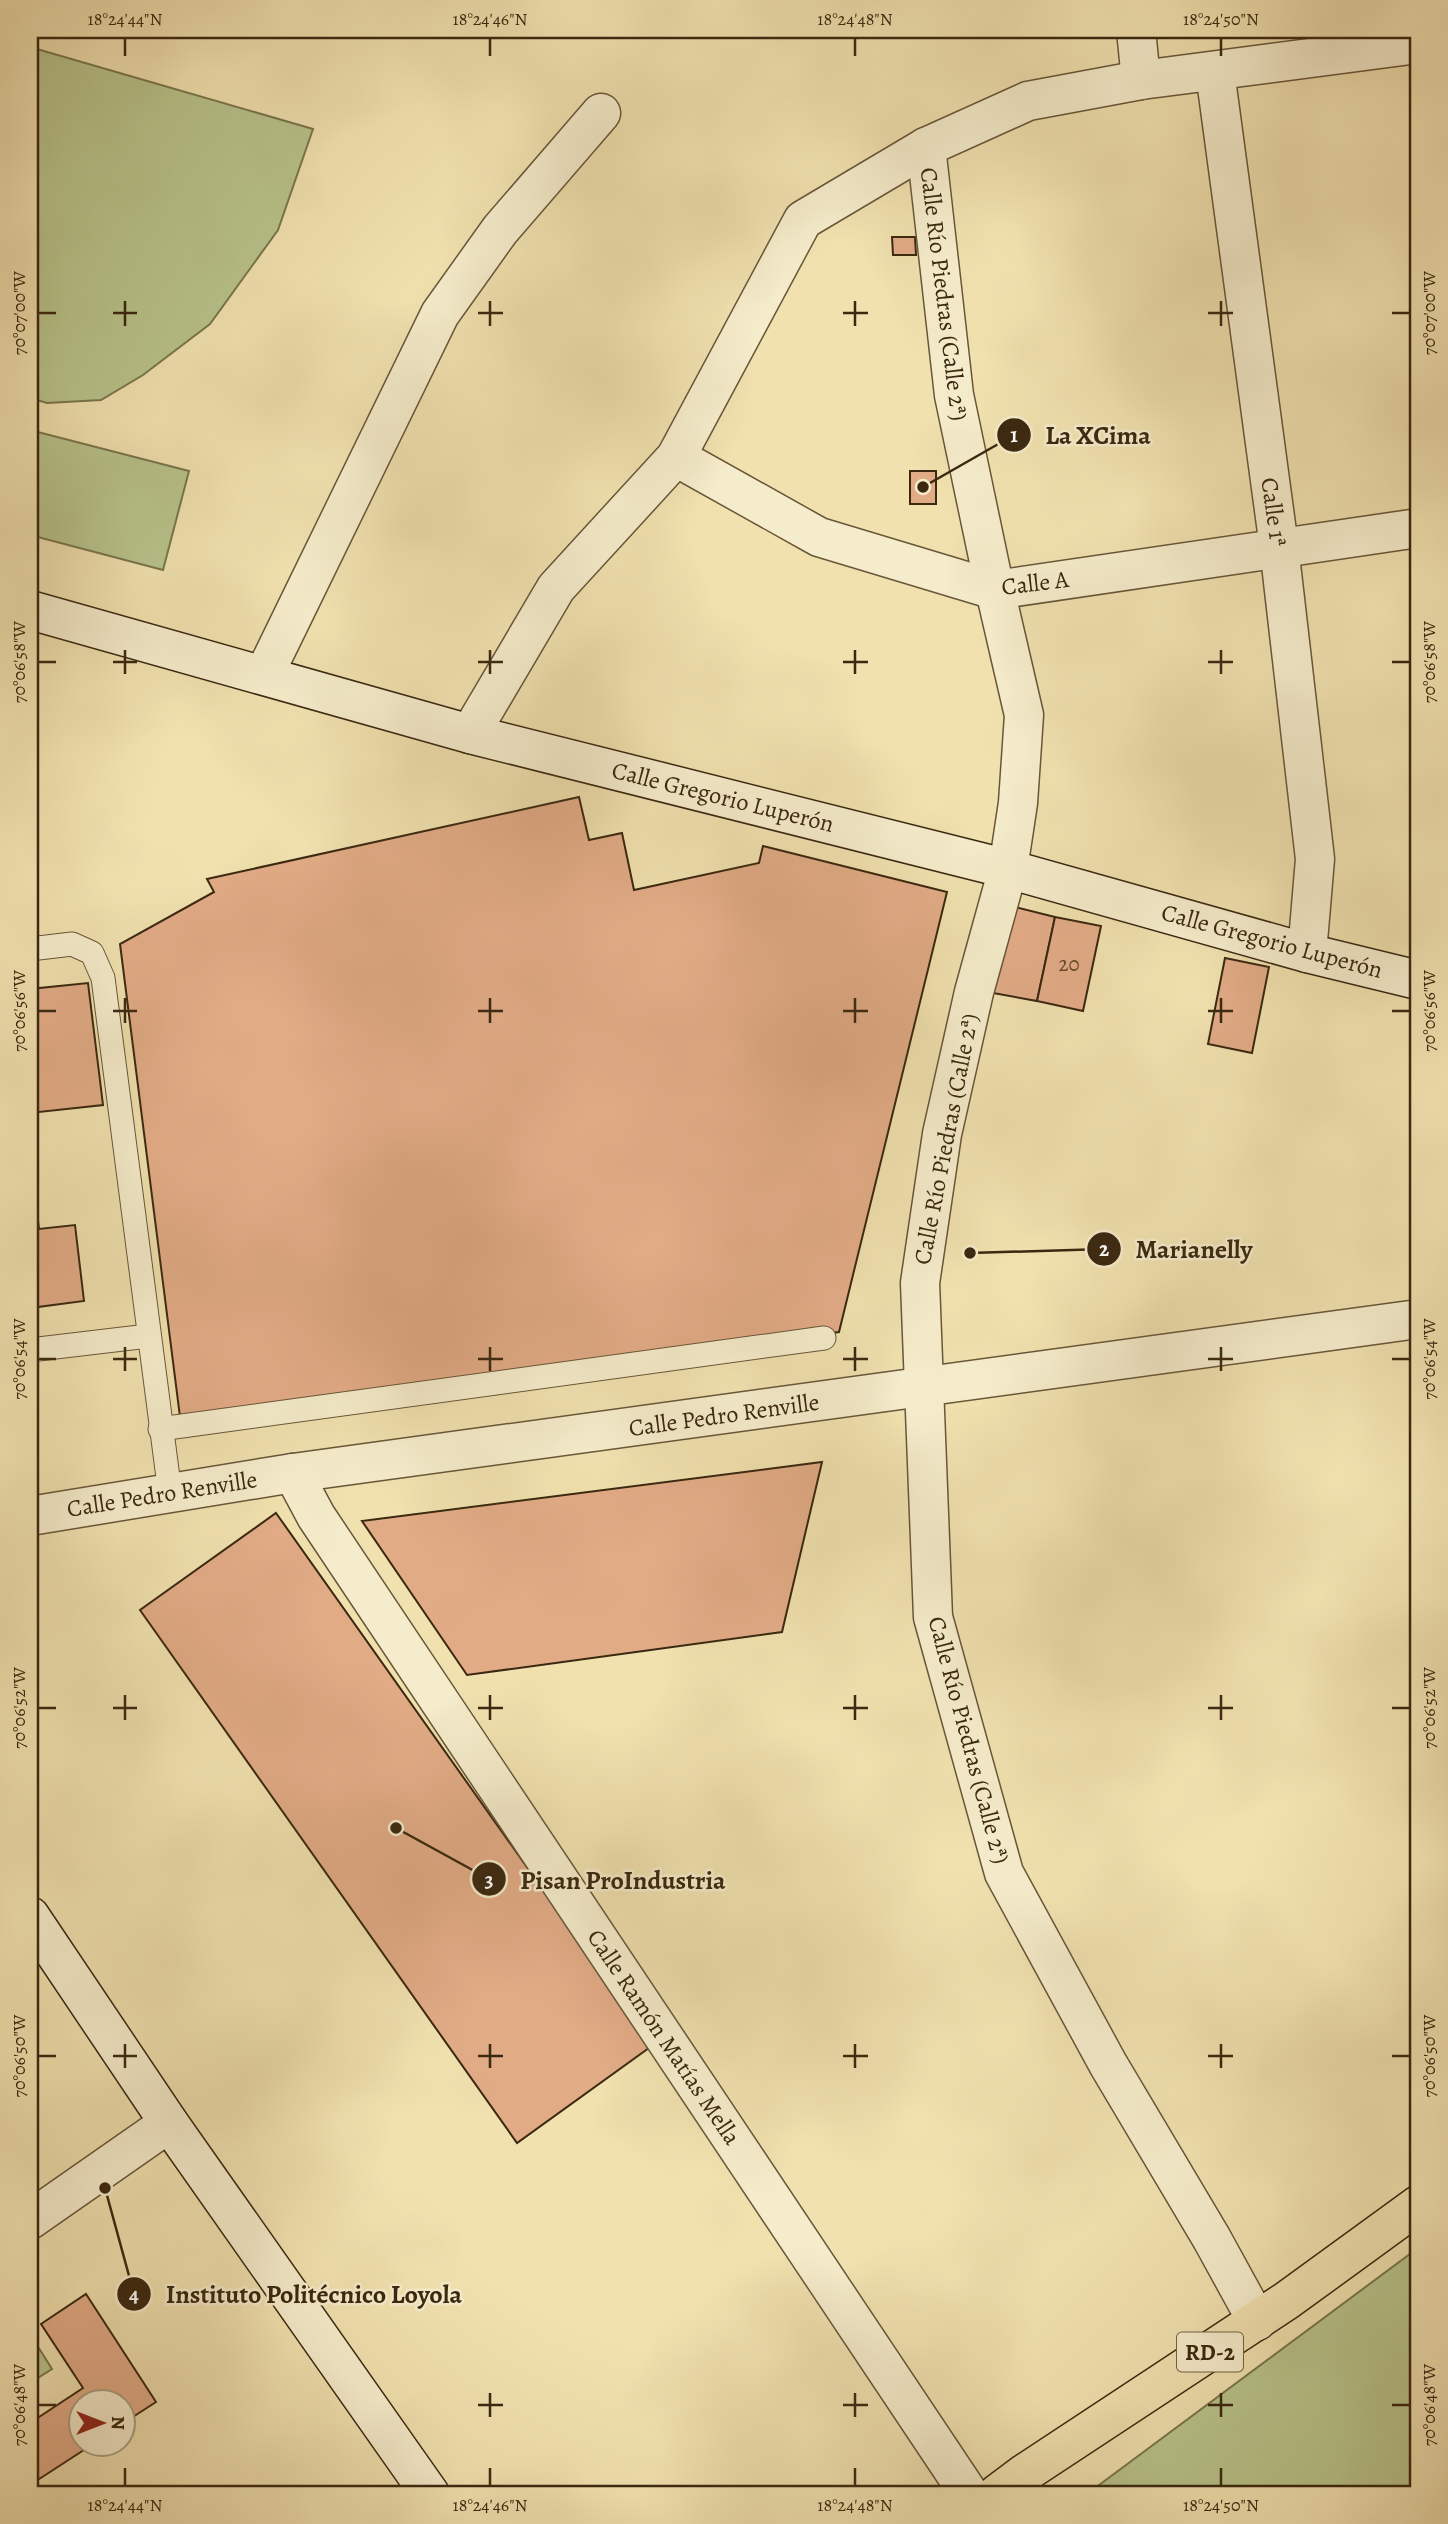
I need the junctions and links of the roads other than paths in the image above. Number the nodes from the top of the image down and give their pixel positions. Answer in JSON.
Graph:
{"nodes":[{"id":1,"x":1136,"y":30,"type":"edge"},
{"id":2,"x":1418,"y":44,"type":"edge"},
{"id":3,"x":1215,"y":72,"type":"junction"},
{"id":4,"x":1140,"y":80,"type":"junction"},
{"id":5,"x":601,"y":113,"type":"dead end"},
{"id":6,"x":926,"y":147,"type":"junction"},
{"id":7,"x":676,"y":457,"type":"junction"},
{"id":8,"x":1418,"y":528,"type":"edge"},
{"id":9,"x":1279,"y":547,"type":"junction"},
{"id":10,"x":995,"y":590,"type":"junction"},
{"id":11,"x":30,"y":610,"type":"edge"},
{"id":12,"x":264,"y":675,"type":"junction"},
{"id":13,"x":470,"y":734,"type":"junction"},
{"id":14,"x":1008,"y":869,"type":"junction"},
{"id":15,"x":30,"y":949,"type":"edge"},
{"id":16,"x":1307,"y":953,"type":"junction"},
{"id":17,"x":1418,"y":980,"type":"edge"},
{"id":18,"x":1418,"y":1318,"type":"edge"},
{"id":19,"x":148,"y":1336,"type":"junction"},
{"id":20,"x":824,"y":1338,"type":"dead end"},
{"id":21,"x":30,"y":1350,"type":"edge"},
{"id":22,"x":923,"y":1387,"type":"junction"},
{"id":23,"x":160,"y":1429,"type":"junction"},
{"id":24,"x":293,"y":1473,"type":"junction"},
{"id":25,"x":170,"y":1493,"type":"junction"},
{"id":26,"x":30,"y":1516,"type":"edge"},
{"id":27,"x":30,"y":1916,"type":"edge"},
{"id":28,"x":169,"y":2123,"type":"junction"},
{"id":29,"x":1418,"y":2205,"type":"edge"},
{"id":30,"x":30,"y":2220,"type":"edge"},
{"id":31,"x":1257,"y":2321,"type":"junction"},
{"id":32,"x":430,"y":2494,"type":"edge"},
{"id":33,"x":969,"y":2494,"type":"edge"},
{"id":34,"x":998,"y":2494,"type":"edge"}],
"edges":[{"from":1,"to":4,"type":"street"},
{"from":2,"to":3,"type":"street"},
{"from":3,"to":4,"type":"street"},
{"from":3,"to":9,"type":"street","name":"Calle 1ª"},
{"from":4,"to":6,"type":"street"},
{"from":5,"to":12,"type":"street"},
{"from":6,"to":7,"type":"street"},
{"from":6,"to":10,"type":"street","name":"Calle Río Piedras (Calle 2ª)"},
{"from":7,"to":10,"type":"street","name":"Calle A"},
{"from":7,"to":13,"type":"street"},
{"from":8,"to":9,"type":"street","name":"Calle A"},
{"from":9,"to":10,"type":"street","name":"Calle A"},
{"from":9,"to":16,"type":"street","name":"Calle 1ª"},
{"from":10,"to":14,"type":"street","name":"Calle Río Piedras (Calle 2ª)"},
{"from":11,"to":12,"type":"street","name":"Calle Gregorio Luperón"},
{"from":12,"to":13,"type":"street","name":"Calle Gregorio Luperón"},
{"from":13,"to":14,"type":"street","name":"Calle Gregorio Luperón"},
{"from":14,"to":16,"type":"street","name":"Calle Gregorio Luperón"},
{"from":14,"to":22,"type":"street","name":"Calle Río Piedras (Calle 2ª)"},
{"from":15,"to":19,"type":"lane"},
{"from":16,"to":17,"type":"street","name":"Calle Gregorio Luperón"},
{"from":18,"to":22,"type":"street","name":"Calle Pedro Renville"},
{"from":19,"to":21,"type":"lane"},
{"from":19,"to":23,"type":"lane"},
{"from":20,"to":23,"type":"lane"},
{"from":22,"to":24,"type":"street","name":"Calle Pedro Renville"},
{"from":22,"to":31,"type":"street","name":"Calle Río Piedras (Calle 2ª)"},
{"from":23,"to":25,"type":"lane"},
{"from":24,"to":25,"type":"street","name":"Calle Pedro Renville"},
{"from":24,"to":33,"type":"street","name":"Calle Ramón Matías Mella"},
{"from":25,"to":26,"type":"street","name":"Calle Pedro Renville"},
{"from":27,"to":28,"type":"street"},
{"from":28,"to":30,"type":"street"},
{"from":28,"to":32,"type":"street"},
{"from":29,"to":31,"type":"main road","number":"RD-2"},
{"from":31,"to":34,"type":"main road","number":"RD-2"}]}
